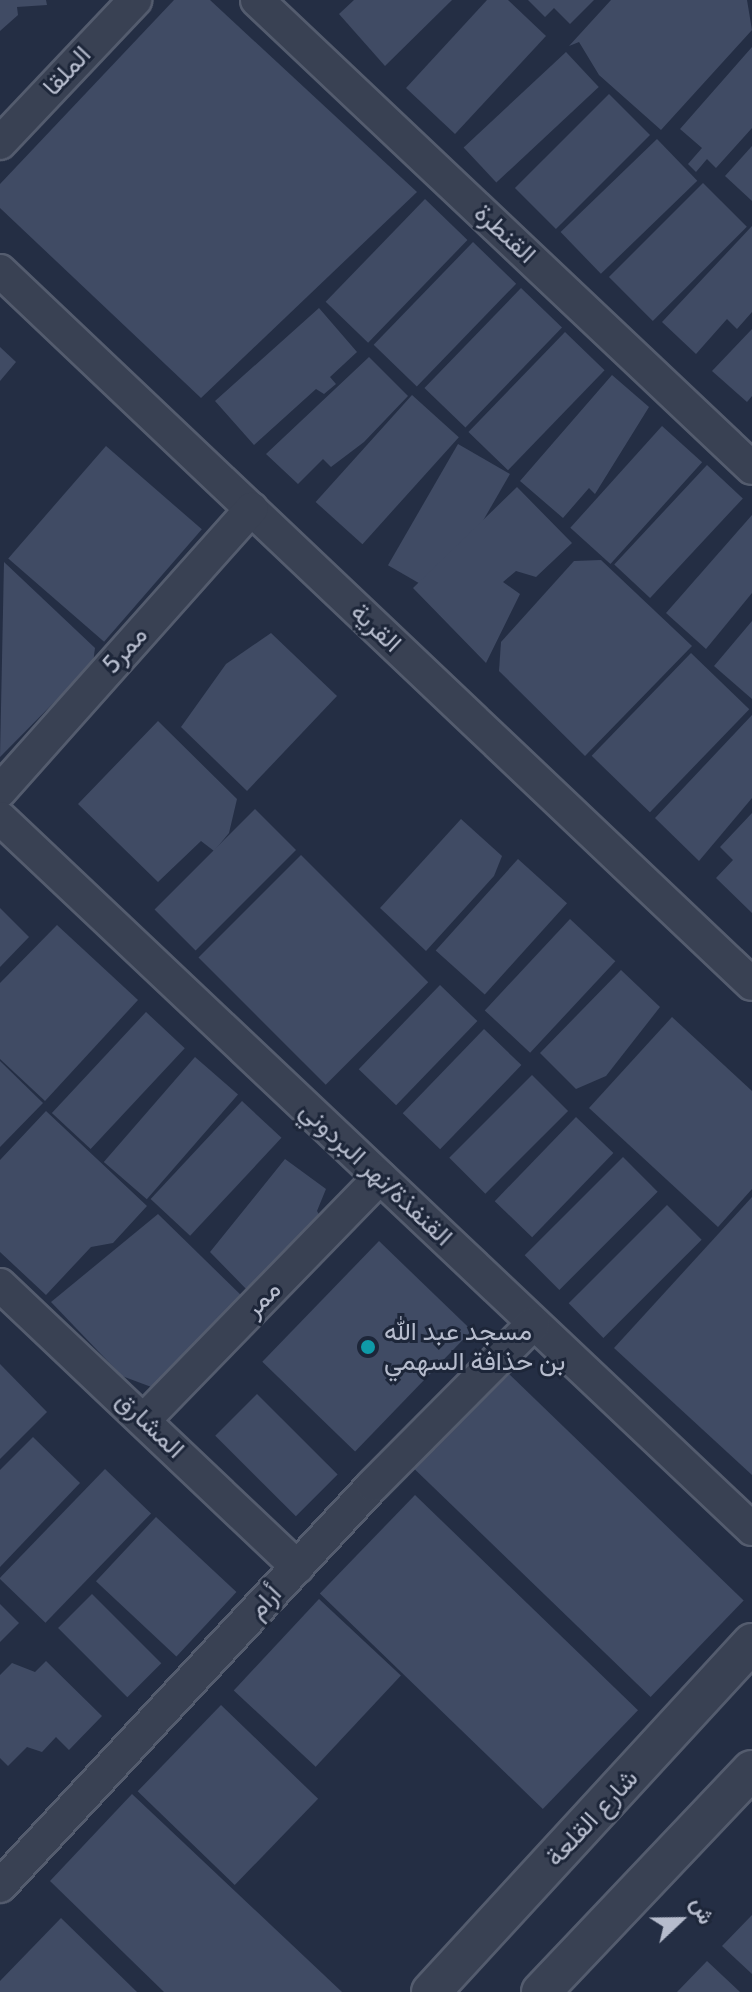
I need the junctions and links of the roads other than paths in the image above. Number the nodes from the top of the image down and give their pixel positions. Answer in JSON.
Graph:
{"nodes":[{"id":1,"x":135,"y":0,"type":"edge"},
{"id":2,"x":257,"y":0,"type":"edge"},
{"id":3,"x":0,"y":143,"type":"edge"},
{"id":4,"x":0,"y":271,"type":"edge"},
{"id":5,"x":752,"y":468,"type":"edge"},
{"id":6,"x":251,"y":509,"type":"junction"},
{"id":7,"x":0,"y":791,"type":"edge"},
{"id":8,"x":0,"y":818,"type":"edge"},
{"id":9,"x":752,"y":984,"type":"edge"},
{"id":10,"x":380,"y":1177,"type":"junction"},
{"id":11,"x":0,"y":1285,"type":"edge"},
{"id":12,"x":534,"y":1323,"type":"junction"},
{"id":13,"x":145,"y":1419,"type":"junction"},
{"id":14,"x":752,"y":1529,"type":"edge"},
{"id":15,"x":297,"y":1567,"type":"junction"},
{"id":16,"x":752,"y":1643,"type":"edge"},
{"id":17,"x":752,"y":1770,"type":"edge"},
{"id":18,"x":6,"y":1868,"type":"edge"},
{"id":19,"x":431,"y":1992,"type":"edge"},
{"id":20,"x":541,"y":1992,"type":"edge"}],
"edges":[{"from":1,"to":3,"type":"street","name":"الملقا"},
{"from":2,"to":5,"type":"street","name":"القنطرة"},
{"from":4,"to":6,"type":"street","name":"القرية"},
{"from":6,"to":7,"type":"street","name":"ممر5"},
{"from":6,"to":9,"type":"street","name":"القرية"},
{"from":8,"to":10,"type":"street","name":"القنفذة/نهر البردوني"},
{"from":10,"to":12,"type":"street","name":"القنفذة/نهر البردوني"},
{"from":10,"to":13,"type":"street","name":"ممر"},
{"from":11,"to":13,"type":"street","name":"المشارق"},
{"from":12,"to":14,"type":"street","name":"القنفذة/نهر البردوني"},
{"from":12,"to":15,"type":"street","name":"أرام"},
{"from":13,"to":15,"type":"street","name":"المشارق"},
{"from":15,"to":18,"type":"street","name":"أرام"},
{"from":16,"to":19,"type":"street","name":"شارع القلعة"},
{"from":17,"to":20,"type":"street"}]}
